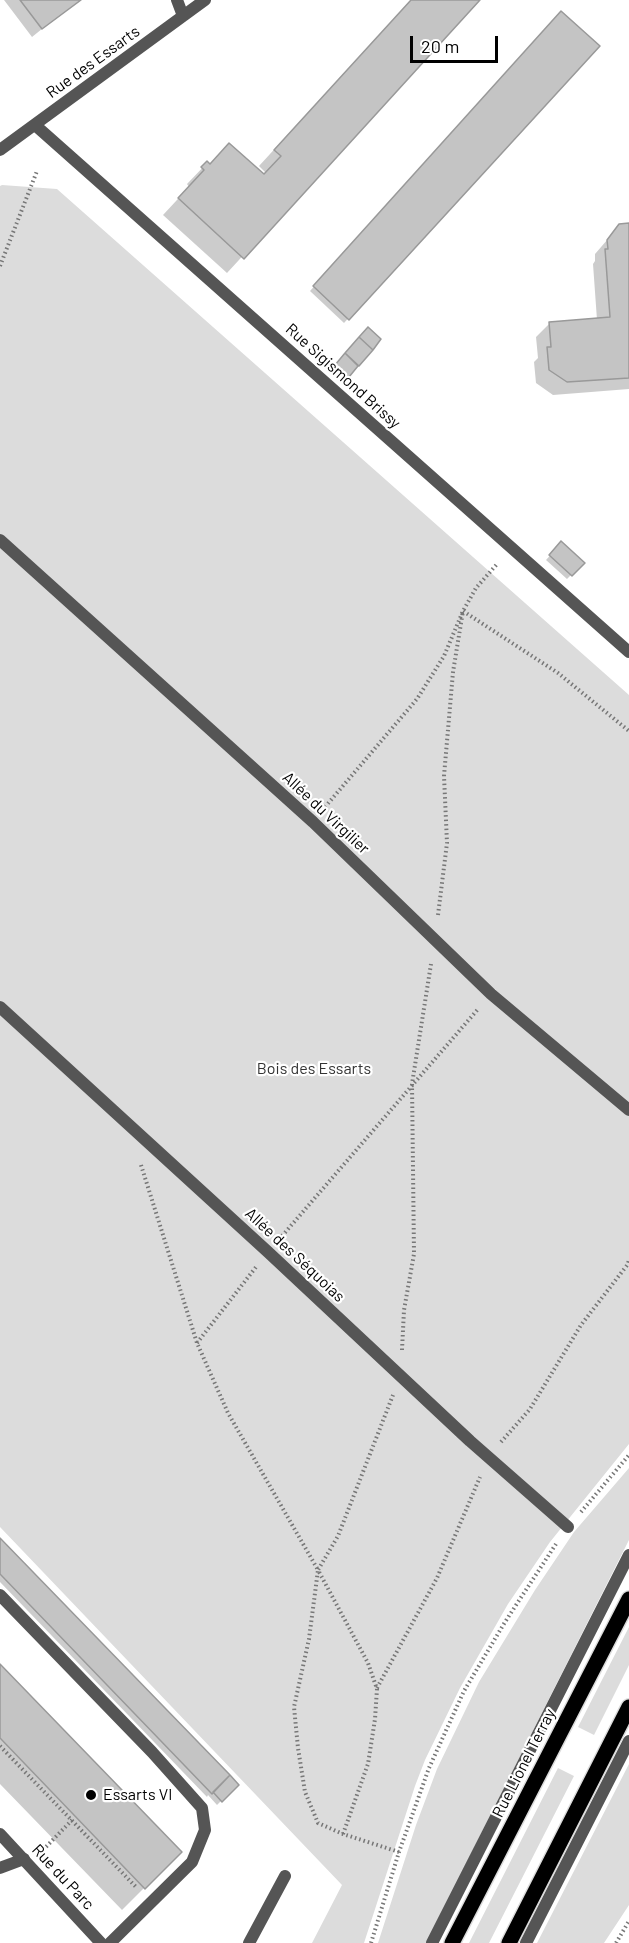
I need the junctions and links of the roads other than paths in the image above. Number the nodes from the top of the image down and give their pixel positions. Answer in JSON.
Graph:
{"nodes":[{"id":1,"x":177,"y":0,"type":"edge"},
{"id":2,"x":205,"y":0,"type":"edge"},
{"id":3,"x":183,"y":16,"type":"junction"},
{"id":4,"x":35,"y":125,"type":"junction"},
{"id":5,"x":0,"y":150,"type":"edge"},
{"id":6,"x":0,"y":540,"type":"edge"},
{"id":7,"x":629,"y":652,"type":"edge"},
{"id":8,"x":0,"y":1007,"type":"edge"},
{"id":9,"x":629,"y":1110,"type":"edge"},
{"id":10,"x":568,"y":1527,"type":"road end"},
{"id":11,"x":629,"y":1555,"type":"edge"},
{"id":12,"x":0,"y":1595,"type":"edge"},
{"id":13,"x":629,"y":1599,"type":"edge"},
{"id":14,"x":629,"y":1707,"type":"edge"},
{"id":15,"x":629,"y":1741,"type":"edge"},
{"id":16,"x":0,"y":1834,"type":"edge"},
{"id":17,"x":24,"y":1859,"type":"junction"},
{"id":18,"x":1,"y":1867,"type":"edge"},
{"id":19,"x":285,"y":1876,"type":"dead end"},
{"id":20,"x":101,"y":1943,"type":"edge"},
{"id":21,"x":110,"y":1943,"type":"edge"},
{"id":22,"x":249,"y":1943,"type":"edge"},
{"id":23,"x":432,"y":1943,"type":"edge"},
{"id":24,"x":452,"y":1943,"type":"edge"},
{"id":25,"x":509,"y":1943,"type":"edge"},
{"id":26,"x":526,"y":1943,"type":"edge"}],
"edges":[{"from":1,"to":3,"type":"street"},
{"from":2,"to":3,"type":"street","name":"Rue des Essarts"},
{"from":3,"to":4,"type":"street","name":"Rue des Essarts"},
{"from":4,"to":5,"type":"street","name":"Rue des Essarts"},
{"from":4,"to":7,"type":"street","name":"Rue Sigismond Brissy"},
{"from":6,"to":9,"type":"street","name":"Allée du Virgilier"},
{"from":8,"to":10,"type":"street","name":"Allée des Séquoias"},
{"from":11,"to":23,"type":"street"},
{"from":12,"to":21,"type":"street"},
{"from":13,"to":24,"type":"main road","name":"Rue Lionel Terray"},
{"from":14,"to":25,"type":"main road"},
{"from":15,"to":26,"type":"street"},
{"from":16,"to":17,"type":"street","name":"Rue du Parc"},
{"from":17,"to":18,"type":"street"},
{"from":17,"to":20,"type":"street","name":"Rue du Parc"},
{"from":19,"to":22,"type":"street"}]}
